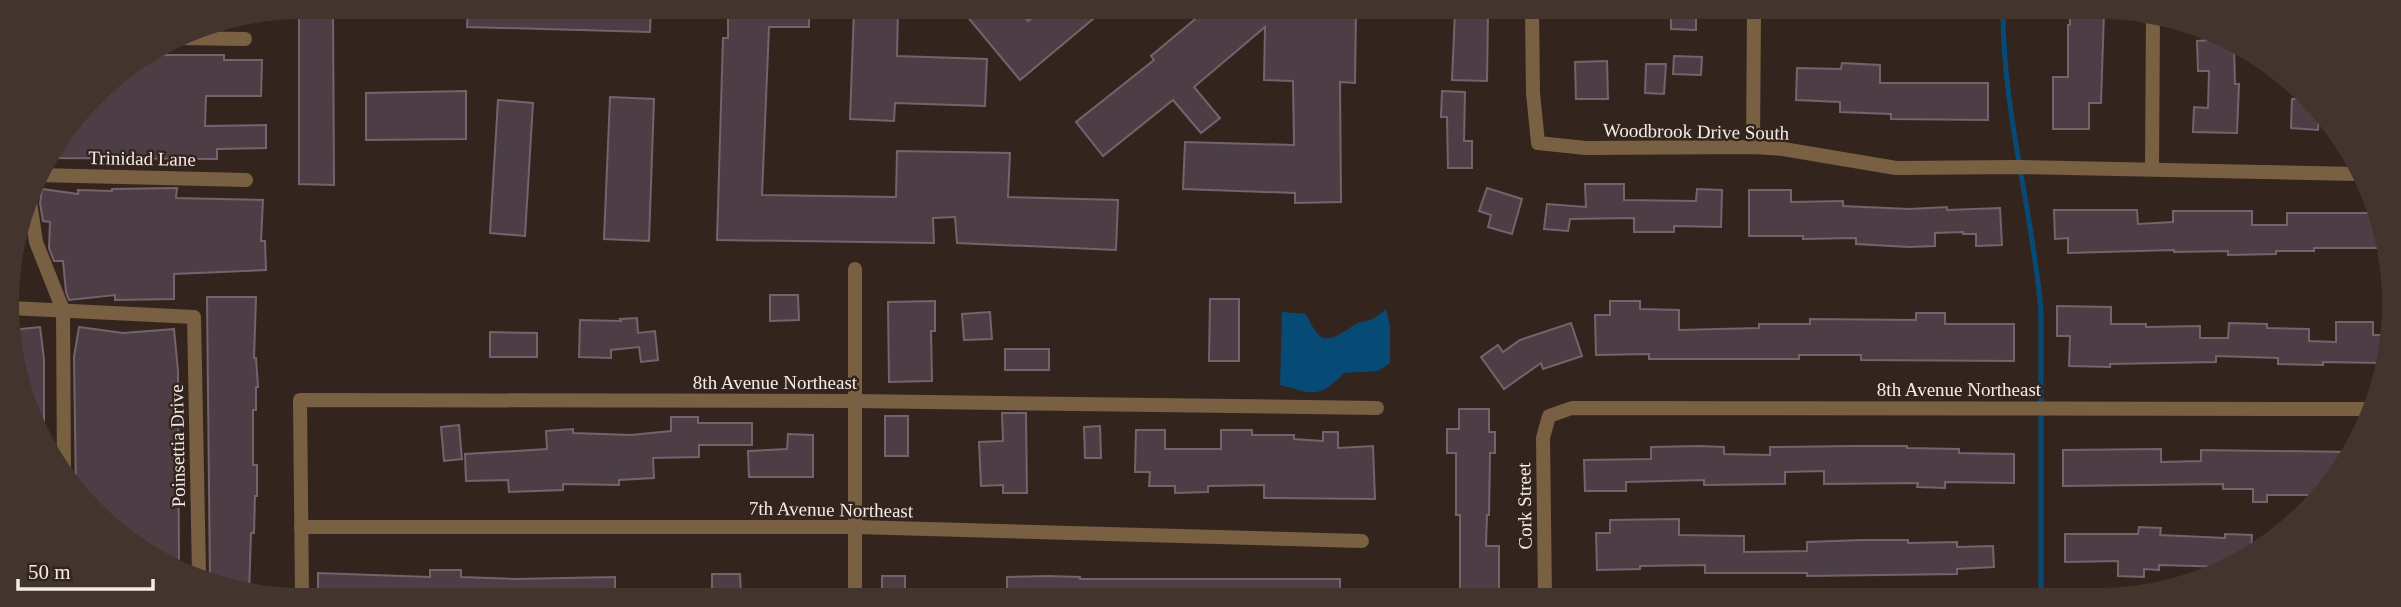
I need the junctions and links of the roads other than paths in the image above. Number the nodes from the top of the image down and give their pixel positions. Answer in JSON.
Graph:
{"nodes":[{"id":1,"x":1532,"y":19,"type":"edge"},
{"id":2,"x":1754,"y":19,"type":"edge"},
{"id":3,"x":2153,"y":25,"type":"edge"},
{"id":4,"x":202,"y":38,"type":"edge"},
{"id":5,"x":245,"y":38,"type":"dead end"},
{"id":6,"x":1753,"y":147,"type":"junction"},
{"id":7,"x":2152,"y":169,"type":"junction"},
{"id":8,"x":2350,"y":174,"type":"edge"},
{"id":9,"x":50,"y":175,"type":"edge"},
{"id":10,"x":246,"y":180,"type":"dead end"},
{"id":11,"x":32,"y":218,"type":"edge"},
{"id":12,"x":855,"y":269,"type":"dead end"},
{"id":13,"x":19,"y":309,"type":"edge"},
{"id":14,"x":63,"y":310,"type":"junction"},
{"id":15,"x":855,"y":401,"type":"junction"},
{"id":16,"x":1377,"y":408,"type":"dead end"},
{"id":17,"x":2361,"y":410,"type":"edge"},
{"id":18,"x":1549,"y":416,"type":"joint"},
{"id":19,"x":64,"y":456,"type":"edge"},
{"id":20,"x":301,"y":527,"type":"junction"},
{"id":21,"x":855,"y":527,"type":"junction"},
{"id":22,"x":1362,"y":541,"type":"dead end"},
{"id":23,"x":199,"y":568,"type":"edge"},
{"id":24,"x":302,"y":588,"type":"edge"},
{"id":25,"x":855,"y":588,"type":"edge"},
{"id":26,"x":1545,"y":588,"type":"edge"}],
"edges":[{"from":1,"to":6,"type":"street","name":"Woodbrook Drive South"},
{"from":2,"to":6,"type":"street"},
{"from":3,"to":7,"type":"street"},
{"from":4,"to":5,"type":"street"},
{"from":6,"to":7,"type":"street","name":"Woodbrook Drive South"},
{"from":7,"to":8,"type":"street"},
{"from":9,"to":10,"type":"street","name":"Trinidad Lane"},
{"from":11,"to":14,"type":"street"},
{"from":12,"to":15,"type":"street"},
{"from":13,"to":14,"type":"street"},
{"from":14,"to":19,"type":"street"},
{"from":14,"to":23,"type":"street","name":"Poinsettia Drive"},
{"from":15,"to":16,"type":"street","name":"8th Avenue Northeast"},
{"from":15,"to":20,"type":"street","name":"8th Avenue Northeast"},
{"from":15,"to":21,"type":"street"},
{"from":17,"to":18,"type":"street","name":"8th Avenue Northeast"},
{"from":18,"to":26,"type":"street","name":"Cork Street"},
{"from":20,"to":21,"type":"street","name":"7th Avenue Northeast"},
{"from":20,"to":24,"type":"street"},
{"from":21,"to":22,"type":"street","name":"7th Avenue Northeast"},
{"from":21,"to":25,"type":"street"}]}
